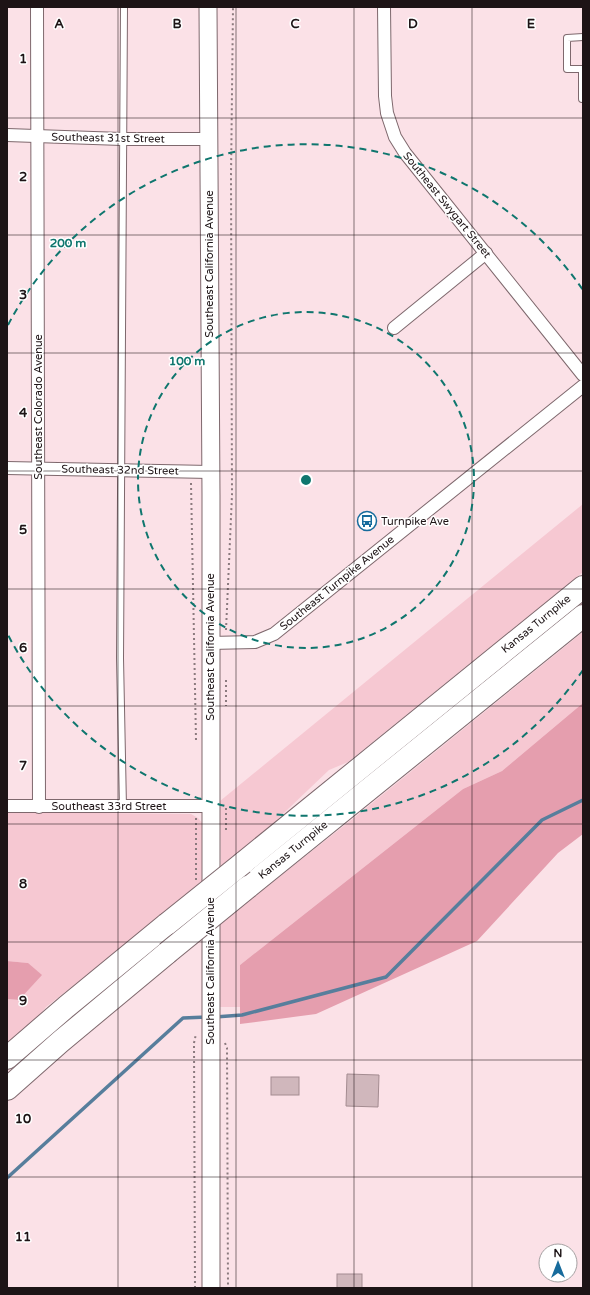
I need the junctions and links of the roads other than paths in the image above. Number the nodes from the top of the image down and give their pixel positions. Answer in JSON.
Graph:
{"nodes":[{"id":1,"x":37,"y":7,"type":"edge"},
{"id":2,"x":124,"y":7,"type":"edge"},
{"id":3,"x":208,"y":7,"type":"edge"},
{"id":4,"x":384,"y":7,"type":"edge"},
{"id":5,"x":583,"y":37,"type":"edge"},
{"id":6,"x":583,"y":99,"type":"edge"},
{"id":7,"x":7,"y":136,"type":"edge"},
{"id":8,"x":37,"y":136,"type":"junction"},
{"id":9,"x":122,"y":139,"type":"junction"},
{"id":10,"x":208,"y":139,"type":"junction"},
{"id":11,"x":486,"y":253,"type":"junction"},
{"id":12,"x":394,"y":328,"type":"dead end"},
{"id":13,"x":583,"y":374,"type":"edge"},
{"id":14,"x":583,"y":386,"type":"edge"},
{"id":15,"x":7,"y":468,"type":"edge"},
{"id":16,"x":38,"y":469,"type":"junction"},
{"id":17,"x":121,"y":470,"type":"junction"},
{"id":18,"x":210,"y":472,"type":"junction"},
{"id":19,"x":583,"y":587,"type":"edge"},
{"id":20,"x":583,"y":616,"type":"edge"},
{"id":21,"x":218,"y":643,"type":"junction"},
{"id":22,"x":211,"y":804,"type":"junction"},
{"id":23,"x":7,"y":806,"type":"edge"},
{"id":24,"x":39,"y":806,"type":"junction"},
{"id":25,"x":123,"y":807,"type":"junction"},
{"id":26,"x":7,"y":1058,"type":"edge"},
{"id":27,"x":7,"y":1089,"type":"edge"},
{"id":28,"x":210,"y":1288,"type":"edge"}],
"edges":[{"from":1,"to":8,"type":"street","name":"Southeast Colorado Avenue"},
{"from":2,"to":9,"type":"lane"},
{"from":3,"to":10,"type":"main road","name":"Southeast California Avenue"},
{"from":4,"to":11,"type":"street","name":"Southeast Swygart Street"},
{"from":5,"to":6,"type":"lane"},
{"from":7,"to":8,"type":"street","name":"Southeast 31st Street"},
{"from":8,"to":9,"type":"street","name":"Southeast 31st Street"},
{"from":8,"to":16,"type":"street","name":"Southeast Colorado Avenue"},
{"from":9,"to":10,"type":"street","name":"Southeast 31st Street"},
{"from":9,"to":17,"type":"lane"},
{"from":10,"to":18,"type":"main road","name":"Southeast California Avenue"},
{"from":11,"to":12,"type":"street"},
{"from":11,"to":13,"type":"street","name":"Southeast Swygart Street"},
{"from":14,"to":21,"type":"street","name":"Southeast Turnpike Avenue"},
{"from":15,"to":16,"type":"street","name":"Southeast 32nd Street"},
{"from":16,"to":17,"type":"street","name":"Southeast 32nd Street"},
{"from":16,"to":24,"type":"street","name":"Southeast Colorado Avenue"},
{"from":17,"to":18,"type":"street","name":"Southeast 32nd Street"},
{"from":17,"to":25,"type":"lane"},
{"from":18,"to":21,"type":"main road","name":"Southeast California Avenue"},
{"from":19,"to":26,"type":"highway","name":"Kansas Turnpike","bridge":true},
{"from":20,"to":27,"type":"highway","name":"Kansas Turnpike","bridge":true},
{"from":21,"to":22,"type":"main road","name":"Southeast California Avenue"},
{"from":22,"to":25,"type":"street","name":"Southeast 33rd Street"},
{"from":22,"to":28,"type":"main road","name":"Southeast California Avenue"},
{"from":23,"to":24,"type":"street","name":"Southeast 33rd Street"},
{"from":24,"to":25,"type":"street","name":"Southeast 33rd Street"}]}
